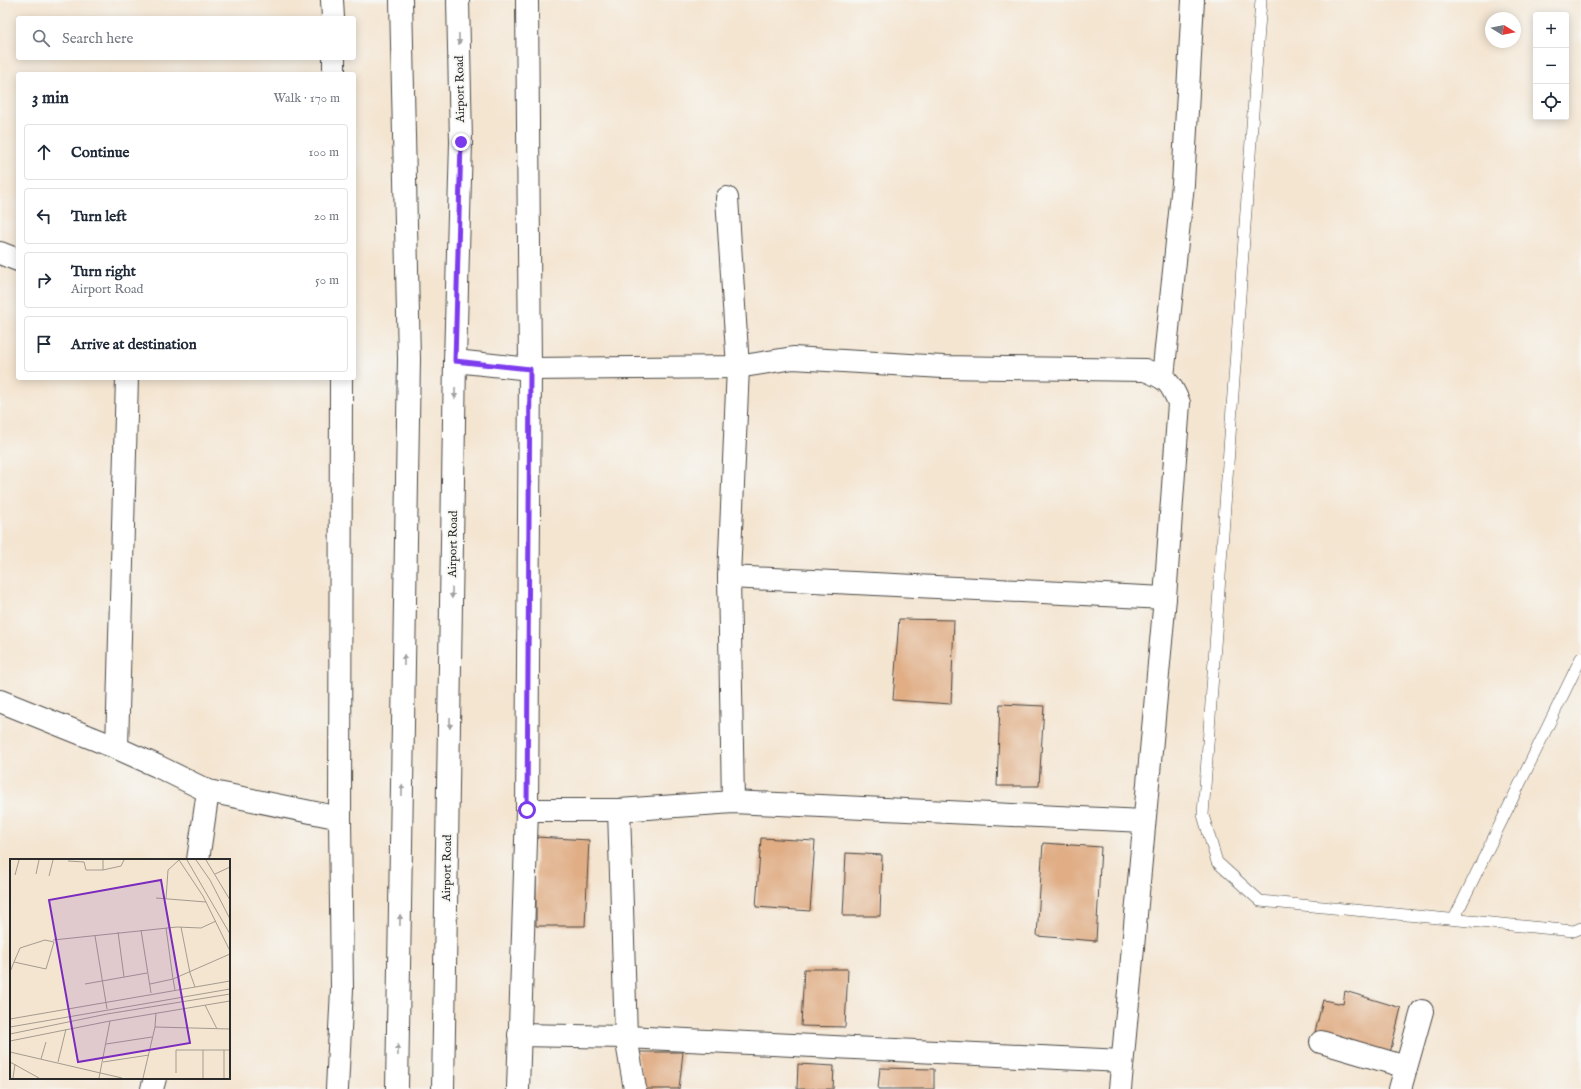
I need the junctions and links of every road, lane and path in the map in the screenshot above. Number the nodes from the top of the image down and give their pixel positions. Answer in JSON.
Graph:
{"nodes":[{"id":1,"x":332,"y":0,"type":"edge"},
{"id":2,"x":401,"y":0,"type":"edge"},
{"id":3,"x":458,"y":0,"type":"edge"},
{"id":4,"x":527,"y":0,"type":"edge"},
{"id":5,"x":1193,"y":0,"type":"edge"},
{"id":6,"x":1261,"y":0,"type":"edge"},
{"id":7,"x":333,"y":16,"type":"edge"},
{"id":8,"x":334,"y":60,"type":"edge"},
{"id":9,"x":334,"y":72,"type":"edge"},
{"id":10,"x":727,"y":198,"type":"dead end"},
{"id":11,"x":0,"y":253,"type":"edge"},
{"id":12,"x":16,"y":259,"type":"edge"},
{"id":13,"x":455,"y":361,"type":"junction"},
{"id":14,"x":738,"y":367,"type":"junction"},
{"id":15,"x":530,"y":369,"type":"junction"},
{"id":16,"x":1163,"y":377,"type":"junction"},
{"id":17,"x":127,"y":380,"type":"edge"},
{"id":18,"x":341,"y":380,"type":"edge"},
{"id":19,"x":729,"y":576,"type":"junction"},
{"id":20,"x":1165,"y":598,"type":"junction"},
{"id":21,"x":1581,"y":658,"type":"edge"},
{"id":22,"x":0,"y":701,"type":"edge"},
{"id":23,"x":117,"y":748,"type":"junction"},
{"id":24,"x":208,"y":791,"type":"junction"},
{"id":25,"x":733,"y":802,"type":"junction"},
{"id":26,"x":527,"y":810,"type":"junction"},
{"id":27,"x":619,"y":810,"type":"junction"},
{"id":28,"x":340,"y":818,"type":"junction"},
{"id":29,"x":1144,"y":821,"type":"junction"},
{"id":30,"x":198,"y":859,"type":"edge"},
{"id":31,"x":1454,"y":919,"type":"junction"},
{"id":32,"x":1581,"y":928,"type":"edge"},
{"id":33,"x":1422,"y":1011,"type":"dead end"},
{"id":34,"x":520,"y":1035,"type":"junction"},
{"id":35,"x":626,"y":1037,"type":"junction"},
{"id":36,"x":1321,"y":1042,"type":"dead end"},
{"id":37,"x":1122,"y":1061,"type":"junction"},
{"id":38,"x":1406,"y":1067,"type":"junction"},
{"id":39,"x":155,"y":1079,"type":"edge"},
{"id":40,"x":152,"y":1089,"type":"edge"},
{"id":41,"x":337,"y":1089,"type":"edge"},
{"id":42,"x":397,"y":1089,"type":"edge"},
{"id":43,"x":443,"y":1089,"type":"edge"},
{"id":44,"x":518,"y":1089,"type":"edge"},
{"id":45,"x":636,"y":1089,"type":"edge"},
{"id":46,"x":1120,"y":1089,"type":"edge"},
{"id":47,"x":1400,"y":1089,"type":"edge"}],
"edges":[{"from":1,"to":7,"type":"street"},
{"from":42,"to":2,"type":"street","one_way":true},
{"from":3,"to":13,"type":"street","name":"Airport Road","one_way":true},
{"from":4,"to":15,"type":"street"},
{"from":5,"to":16,"type":"street"},
{"from":6,"to":31,"type":"lane"},
{"from":8,"to":9,"type":"street"},
{"from":10,"to":14,"type":"street"},
{"from":11,"to":12,"type":"street"},
{"from":13,"to":15,"type":"street"},
{"from":13,"to":43,"type":"street","name":"Airport Road","one_way":true},
{"from":14,"to":15,"type":"street"},
{"from":14,"to":16,"type":"street"},
{"from":14,"to":19,"type":"street"},
{"from":15,"to":26,"type":"street"},
{"from":16,"to":20,"type":"street"},
{"from":17,"to":23,"type":"street"},
{"from":18,"to":28,"type":"street"},
{"from":19,"to":20,"type":"street"},
{"from":19,"to":25,"type":"street"},
{"from":20,"to":29,"type":"street"},
{"from":21,"to":31,"type":"lane"},
{"from":22,"to":23,"type":"street"},
{"from":23,"to":24,"type":"street"},
{"from":24,"to":28,"type":"street"},
{"from":24,"to":30,"type":"street"},
{"from":25,"to":27,"type":"street"},
{"from":25,"to":29,"type":"street"},
{"from":26,"to":27,"type":"street"},
{"from":26,"to":34,"type":"street"},
{"from":27,"to":35,"type":"street"},
{"from":28,"to":41,"type":"street"},
{"from":29,"to":37,"type":"street"},
{"from":31,"to":32,"type":"lane"},
{"from":33,"to":38,"type":"street"},
{"from":34,"to":35,"type":"street"},
{"from":34,"to":44,"type":"street"},
{"from":35,"to":37,"type":"street"},
{"from":35,"to":45,"type":"street"},
{"from":36,"to":38,"type":"street"},
{"from":37,"to":46,"type":"street"},
{"from":38,"to":47,"type":"street"},
{"from":39,"to":40,"type":"street"}]}
